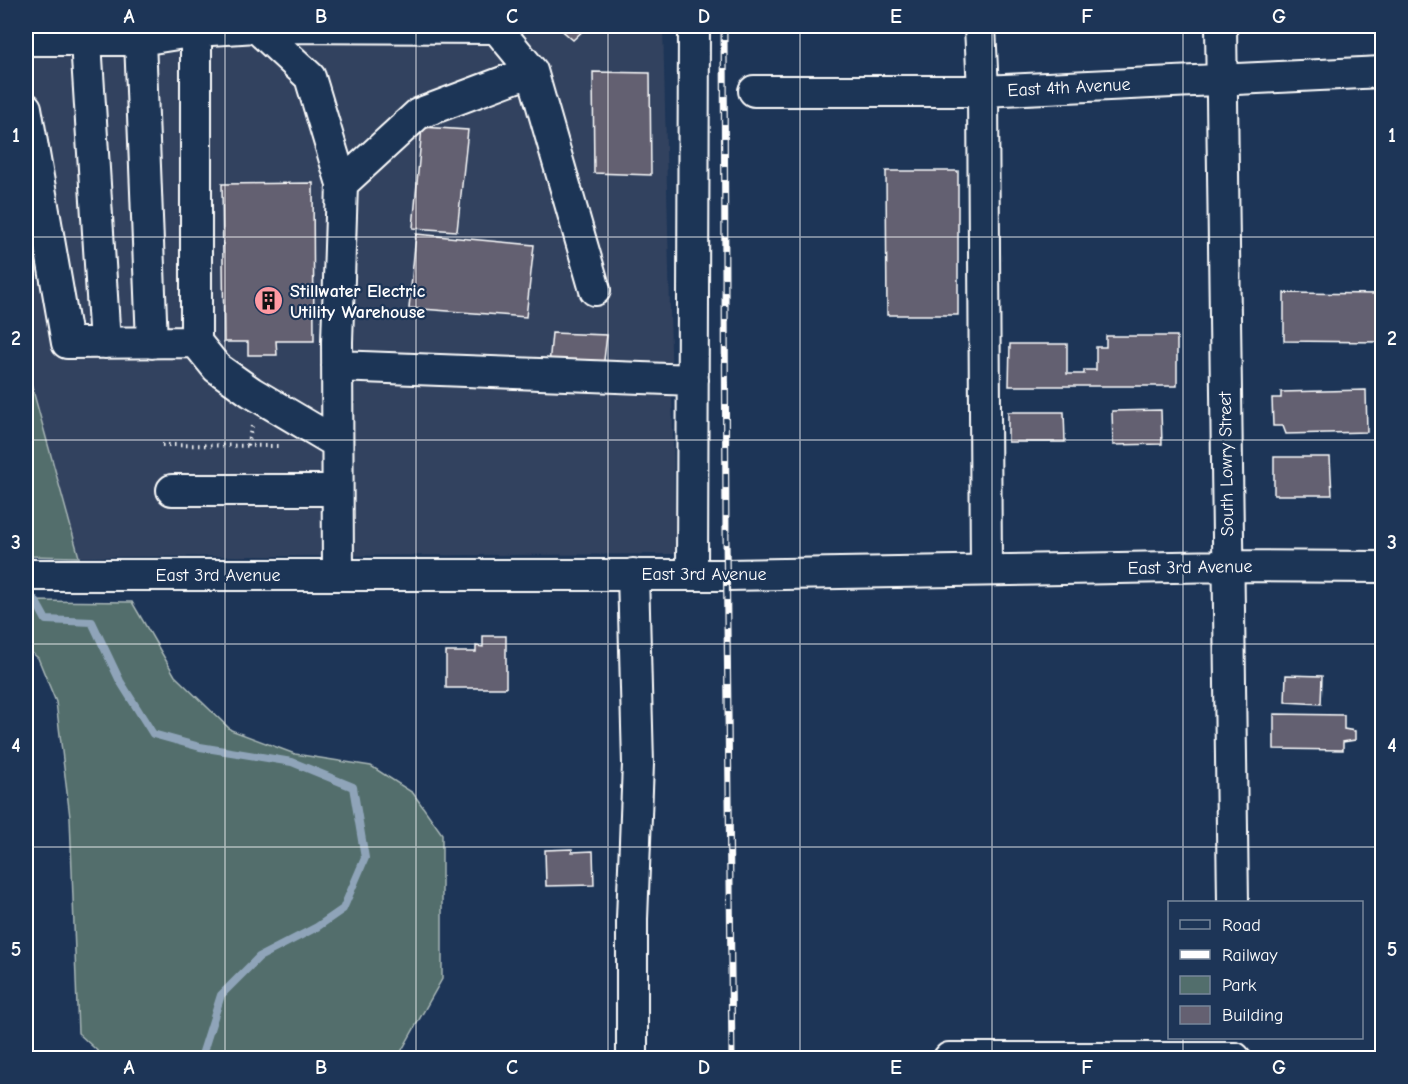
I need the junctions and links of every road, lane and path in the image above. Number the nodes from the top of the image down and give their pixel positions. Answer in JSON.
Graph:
{"nodes":[{"id":1,"x":694,"y":26,"type":"edge"},
{"id":2,"x":980,"y":26,"type":"edge"},
{"id":3,"x":1221,"y":26,"type":"edge"},
{"id":4,"x":256,"y":27,"type":"edge"},
{"id":5,"x":496,"y":27,"type":"edge"},
{"id":6,"x":85,"y":33,"type":"edge"},
{"id":7,"x":168,"y":33,"type":"edge"},
{"id":8,"x":26,"y":40,"type":"edge"},
{"id":9,"x":532,"y":71,"type":"junction"},
{"id":10,"x":1383,"y":72,"type":"edge"},
{"id":11,"x":1222,"y":79,"type":"junction"},
{"id":12,"x":754,"y":91,"type":"dead end"},
{"id":13,"x":983,"y":91,"type":"junction"},
{"id":14,"x":26,"y":108,"type":"edge"},
{"id":15,"x":342,"y":184,"type":"junction"},
{"id":16,"x":595,"y":290,"type":"dead end"},
{"id":17,"x":196,"y":342,"type":"junction"},
{"id":18,"x":105,"y":343,"type":"junction"},
{"id":19,"x":152,"y":343,"type":"junction"},
{"id":20,"x":338,"y":366,"type":"junction"},
{"id":21,"x":693,"y":380,"type":"junction"},
{"id":22,"x":338,"y":443,"type":"junction"},
{"id":23,"x":162,"y":445,"type":"dead end"},
{"id":24,"x":278,"y":446,"type":"dead end"},
{"id":25,"x":172,"y":490,"type":"dead end"},
{"id":26,"x":338,"y":490,"type":"junction"},
{"id":27,"x":1228,"y":566,"type":"junction"},
{"id":28,"x":1383,"y":567,"type":"edge"},
{"id":29,"x":986,"y":569,"type":"junction"},
{"id":30,"x":692,"y":573,"type":"junction"},
{"id":31,"x":633,"y":574,"type":"junction"},
{"id":32,"x":26,"y":575,"type":"edge"},
{"id":33,"x":338,"y":575,"type":"junction"},
{"id":34,"x":1233,"y":901,"type":"edge"},
{"id":35,"x":1235,"y":1039,"type":"edge"},
{"id":36,"x":1235,"y":1058,"type":"edge"},
{"id":37,"x":632,"y":1059,"type":"edge"},
{"id":38,"x":949,"y":1059,"type":"edge"}],
"edges":[{"from":1,"to":21,"type":"street"},
{"from":2,"to":13,"type":"street"},
{"from":3,"to":11,"type":"street","name":"South Lowry Street"},
{"from":4,"to":5,"type":"street"},
{"from":4,"to":7,"type":"street"},
{"from":4,"to":15,"type":"street"},
{"from":5,"to":9,"type":"street"},
{"from":6,"to":7,"type":"street"},
{"from":6,"to":8,"type":"street"},
{"from":6,"to":18,"type":"street"},
{"from":7,"to":17,"type":"street"},
{"from":7,"to":19,"type":"street"},
{"from":9,"to":15,"type":"street"},
{"from":9,"to":16,"type":"street"},
{"from":10,"to":11,"type":"street","name":"East 4th Avenue"},
{"from":11,"to":13,"type":"street","name":"East 4th Avenue"},
{"from":11,"to":27,"type":"street","name":"South Lowry Street"},
{"from":12,"to":13,"type":"street","name":"East 4th Avenue"},
{"from":13,"to":29,"type":"street"},
{"from":14,"to":18,"type":"street"},
{"from":15,"to":20,"type":"street"},
{"from":17,"to":19,"type":"street"},
{"from":17,"to":22,"type":"street"},
{"from":18,"to":19,"type":"street"},
{"from":20,"to":21,"type":"street"},
{"from":20,"to":22,"type":"street"},
{"from":21,"to":30,"type":"street"},
{"from":22,"to":26,"type":"street"},
{"from":23,"to":24,"type":"path"},
{"from":25,"to":26,"type":"street"},
{"from":26,"to":33,"type":"street"},
{"from":27,"to":28,"type":"street","name":"East 3rd Avenue"},
{"from":27,"to":29,"type":"street","name":"East 3rd Avenue"},
{"from":27,"to":34,"type":"street","name":"South Lowry Street"},
{"from":29,"to":30,"type":"street","name":"East 3rd Avenue"},
{"from":30,"to":31,"type":"street","name":"East 3rd Avenue"},
{"from":31,"to":33,"type":"street","name":"East 3rd Avenue"},
{"from":31,"to":37,"type":"street"},
{"from":32,"to":33,"type":"street","name":"East 3rd Avenue"},
{"from":35,"to":36,"type":"street"},
{"from":36,"to":38,"type":"street"}]}
